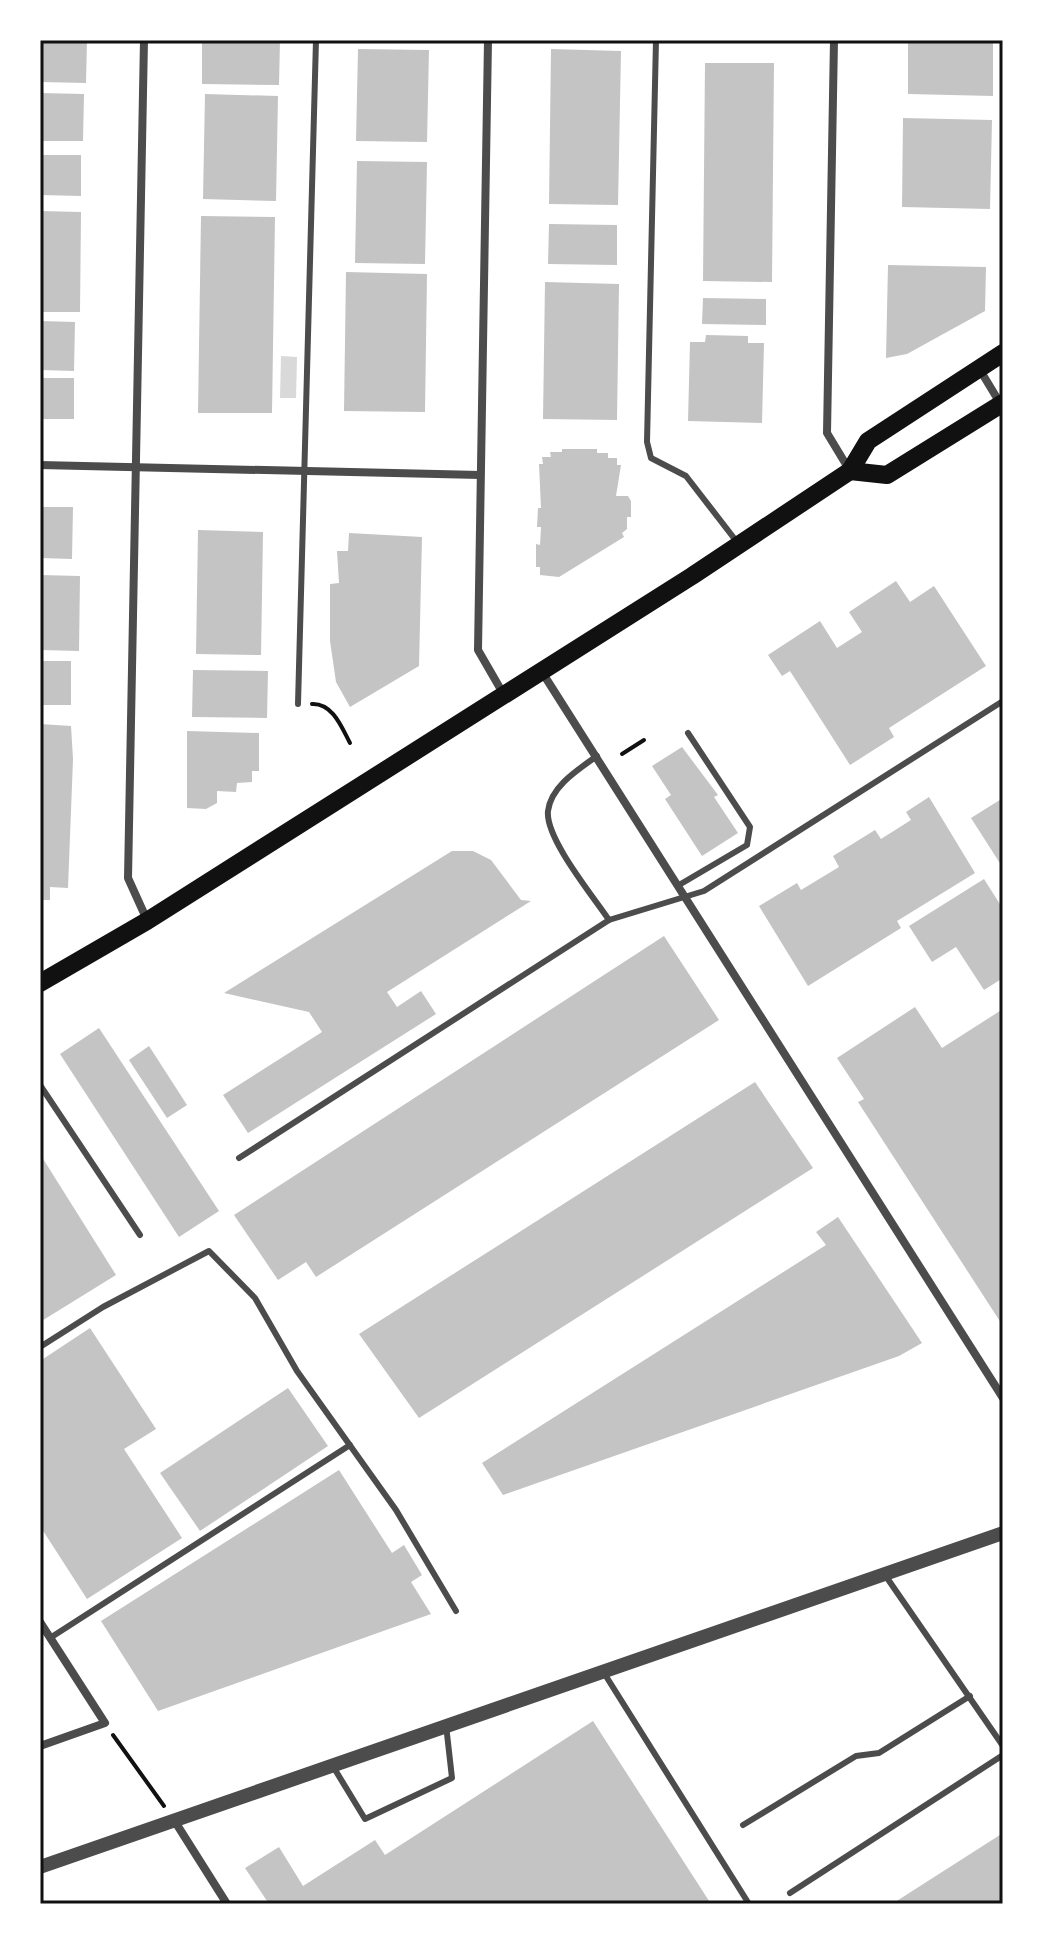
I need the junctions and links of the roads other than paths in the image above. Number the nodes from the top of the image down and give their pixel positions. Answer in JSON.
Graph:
{"nodes":[{"id":1,"x":144,"y":40,"type":"edge"},
{"id":2,"x":316,"y":40,"type":"edge"},
{"id":3,"x":488,"y":40,"type":"edge"},
{"id":4,"x":656,"y":40,"type":"edge"},
{"id":5,"x":834,"y":40,"type":"edge"},
{"id":6,"x":1003,"y":353,"type":"edge"},
{"id":7,"x":979,"y":368,"type":"junction"},
{"id":8,"x":1002,"y":404,"type":"edge"},
{"id":9,"x":40,"y":465,"type":"edge"},
{"id":10,"x":134,"y":466,"type":"junction"},
{"id":11,"x":306,"y":471,"type":"junction"},
{"id":12,"x":850,"y":471,"type":"junction"},
{"id":13,"x":480,"y":475,"type":"junction"},
{"id":14,"x":739,"y":545,"type":"junction"},
{"id":15,"x":542,"y":671,"type":"junction"},
{"id":16,"x":504,"y":695,"type":"junction"},
{"id":17,"x":1003,"y":701,"type":"edge"},
{"id":18,"x":298,"y":704,"type":"dead end"},
{"id":19,"x":688,"y":733,"type":"dead end"},
{"id":20,"x":597,"y":756,"type":"junction"},
{"id":21,"x":679,"y":885,"type":"junction"},
{"id":22,"x":687,"y":898,"type":"junction"},
{"id":23,"x":609,"y":920,"type":"junction"},
{"id":24,"x":147,"y":921,"type":"junction"},
{"id":25,"x":40,"y":983,"type":"edge"},
{"id":26,"x":40,"y":1085,"type":"edge"},
{"id":27,"x":239,"y":1158,"type":"dead end"},
{"id":28,"x":140,"y":1235,"type":"dead end"},
{"id":29,"x":40,"y":1347,"type":"edge"},
{"id":30,"x":1003,"y":1398,"type":"edge"},
{"id":31,"x":350,"y":1445,"type":"junction"},
{"id":32,"x":1003,"y":1533,"type":"edge"},
{"id":33,"x":883,"y":1572,"type":"junction"},
{"id":34,"x":456,"y":1611,"type":"dead end"},
{"id":35,"x":40,"y":1622,"type":"edge"},
{"id":36,"x":50,"y":1638,"type":"junction"},
{"id":37,"x":602,"y":1670,"type":"junction"},
{"id":38,"x":970,"y":1696,"type":"junction"},
{"id":39,"x":446,"y":1725,"type":"junction"},
{"id":40,"x":40,"y":1746,"type":"edge"},
{"id":41,"x":1003,"y":1746,"type":"edge"},
{"id":42,"x":1003,"y":1755,"type":"edge"},
{"id":43,"x":332,"y":1765,"type":"junction"},
{"id":44,"x":174,"y":1819,"type":"junction"},
{"id":45,"x":743,"y":1825,"type":"dead end"},
{"id":46,"x":40,"y":1867,"type":"edge"},
{"id":47,"x":790,"y":1893,"type":"dead end"},
{"id":48,"x":227,"y":1904,"type":"edge"},
{"id":49,"x":749,"y":1904,"type":"edge"}],
"edges":[{"from":1,"to":10,"type":"street"},
{"from":2,"to":11,"type":"lane"},
{"from":3,"to":13,"type":"street"},
{"from":4,"to":14,"type":"lane"},
{"from":5,"to":12,"type":"street"},
{"from":6,"to":7,"type":"main road"},
{"from":7,"to":8,"type":"street"},
{"from":7,"to":12,"type":"main road"},
{"from":8,"to":12,"type":"main road"},
{"from":9,"to":10,"type":"street"},
{"from":10,"to":11,"type":"street"},
{"from":10,"to":24,"type":"street"},
{"from":11,"to":13,"type":"street"},
{"from":11,"to":18,"type":"lane"},
{"from":12,"to":14,"type":"main road"},
{"from":13,"to":16,"type":"street"},
{"from":14,"to":15,"type":"main road"},
{"from":15,"to":16,"type":"main road"},
{"from":15,"to":20,"type":"street"},
{"from":16,"to":24,"type":"main road"},
{"from":17,"to":22,"type":"lane"},
{"from":19,"to":21,"type":"lane"},
{"from":20,"to":21,"type":"street"},
{"from":20,"to":23,"type":"lane"},
{"from":21,"to":22,"type":"street"},
{"from":22,"to":23,"type":"lane"},
{"from":22,"to":30,"type":"street"},
{"from":23,"to":27,"type":"lane"},
{"from":24,"to":25,"type":"main road"},
{"from":26,"to":28,"type":"lane"},
{"from":29,"to":31,"type":"lane"},
{"from":31,"to":34,"type":"lane"},
{"from":31,"to":36,"type":"lane"},
{"from":32,"to":33,"type":"street"},
{"from":33,"to":37,"type":"street"},
{"from":33,"to":38,"type":"lane"},
{"from":35,"to":36,"type":"street"},
{"from":36,"to":40,"type":"street"},
{"from":37,"to":39,"type":"street"},
{"from":37,"to":49,"type":"lane"},
{"from":38,"to":41,"type":"lane"},
{"from":38,"to":45,"type":"lane"},
{"from":39,"to":43,"type":"street"},
{"from":39,"to":43,"type":"lane"},
{"from":42,"to":47,"type":"lane"},
{"from":43,"to":44,"type":"street"},
{"from":44,"to":46,"type":"street"},
{"from":44,"to":48,"type":"street"}]}
